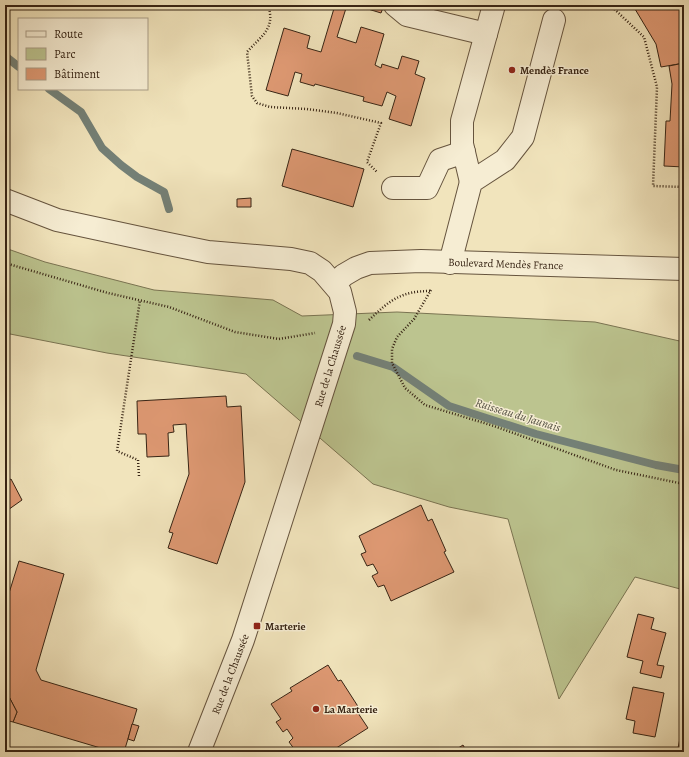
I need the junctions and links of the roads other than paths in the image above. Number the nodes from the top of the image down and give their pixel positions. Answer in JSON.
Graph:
{"nodes":[{"id":1,"x":395,"y":5,"type":"edge"},
{"id":2,"x":494,"y":5,"type":"edge"},
{"id":3,"x":554,"y":20,"type":"dead end"},
{"id":4,"x":486,"y":34,"type":"junction"},
{"id":5,"x":464,"y":152,"type":"junction"},
{"id":6,"x":471,"y":182,"type":"junction"},
{"id":7,"x":392,"y":188,"type":"road end"},
{"id":8,"x":5,"y":200,"type":"edge"},
{"id":9,"x":445,"y":263,"type":"junction"},
{"id":10,"x":684,"y":269,"type":"edge"},
{"id":11,"x":334,"y":284,"type":"junction"},
{"id":12,"x":199,"y":752,"type":"edge"}],
"edges":[{"from":1,"to":4,"type":"street"},
{"from":2,"to":4,"type":"street"},
{"from":3,"to":6,"type":"street"},
{"from":4,"to":5,"type":"street"},
{"from":5,"to":6,"type":"street"},
{"from":5,"to":7,"type":"street"},
{"from":6,"to":9,"type":"street"},
{"from":8,"to":11,"type":"street","name":"Rue de la Chaussée"},
{"from":9,"to":10,"type":"street","name":"Boulevard Mendès France"},
{"from":9,"to":11,"type":"street","name":"Boulevard Mendès France"},
{"from":11,"to":12,"type":"street","name":"Rue de la Chaussée"}]}
